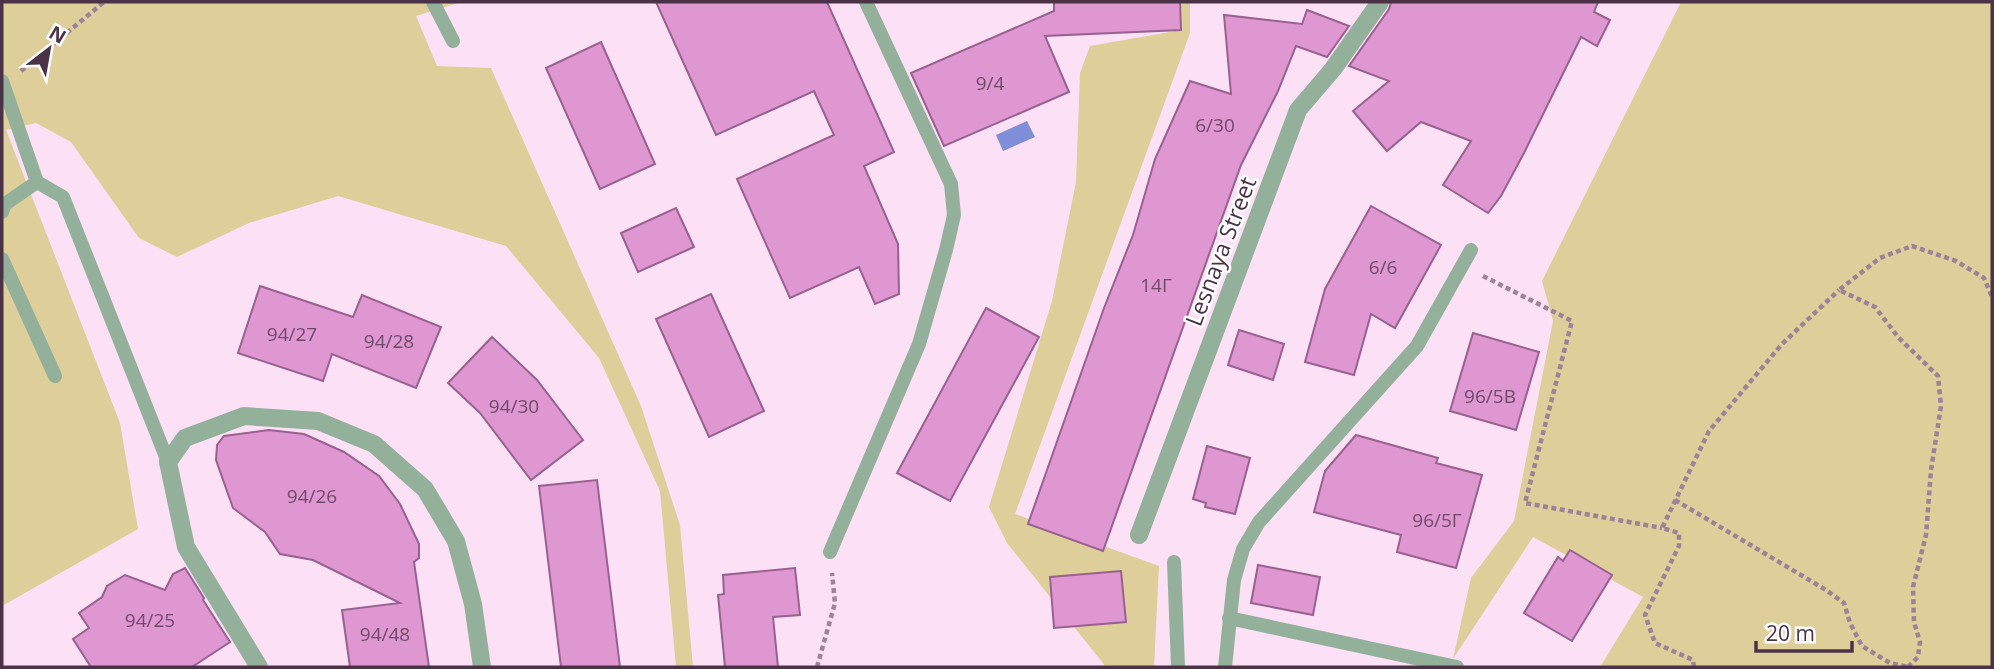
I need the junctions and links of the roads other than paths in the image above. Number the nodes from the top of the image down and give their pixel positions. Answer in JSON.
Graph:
{"nodes":[{"id":1,"x":433,"y":2,"type":"edge"},
{"id":2,"x":866,"y":2,"type":"edge"},
{"id":3,"x":1380,"y":2,"type":"edge"},
{"id":4,"x":453,"y":41,"type":"dead end"},
{"id":5,"x":2,"y":84,"type":"edge"},
{"id":6,"x":37,"y":181,"type":"junction"},
{"id":7,"x":2,"y":212,"type":"edge"},
{"id":8,"x":1471,"y":250,"type":"dead end"},
{"id":9,"x":2,"y":259,"type":"edge"},
{"id":10,"x":55,"y":376,"type":"dead end"},
{"id":11,"x":168,"y":462,"type":"junction"},
{"id":12,"x":1139,"y":535,"type":"dead end"},
{"id":13,"x":830,"y":552,"type":"road end"},
{"id":14,"x":1174,"y":562,"type":"dead end"},
{"id":15,"x":1229,"y":618,"type":"junction"},
{"id":16,"x":259,"y":667,"type":"edge"},
{"id":17,"x":482,"y":667,"type":"edge"},
{"id":18,"x":1178,"y":667,"type":"edge"},
{"id":19,"x":1225,"y":667,"type":"edge"},
{"id":20,"x":1457,"y":667,"type":"edge"}],
"edges":[{"from":1,"to":4,"type":"lane"},
{"from":2,"to":13,"type":"lane"},
{"from":3,"to":12,"type":"street","name":"Lesnaya Street"},
{"from":5,"to":6,"type":"lane"},
{"from":6,"to":7,"type":"lane"},
{"from":6,"to":11,"type":"lane"},
{"from":8,"to":15,"type":"lane"},
{"from":9,"to":10,"type":"lane"},
{"from":11,"to":16,"type":"street"},
{"from":11,"to":17,"type":"street"},
{"from":14,"to":18,"type":"lane"},
{"from":15,"to":19,"type":"lane"},
{"from":15,"to":20,"type":"lane"}]}
